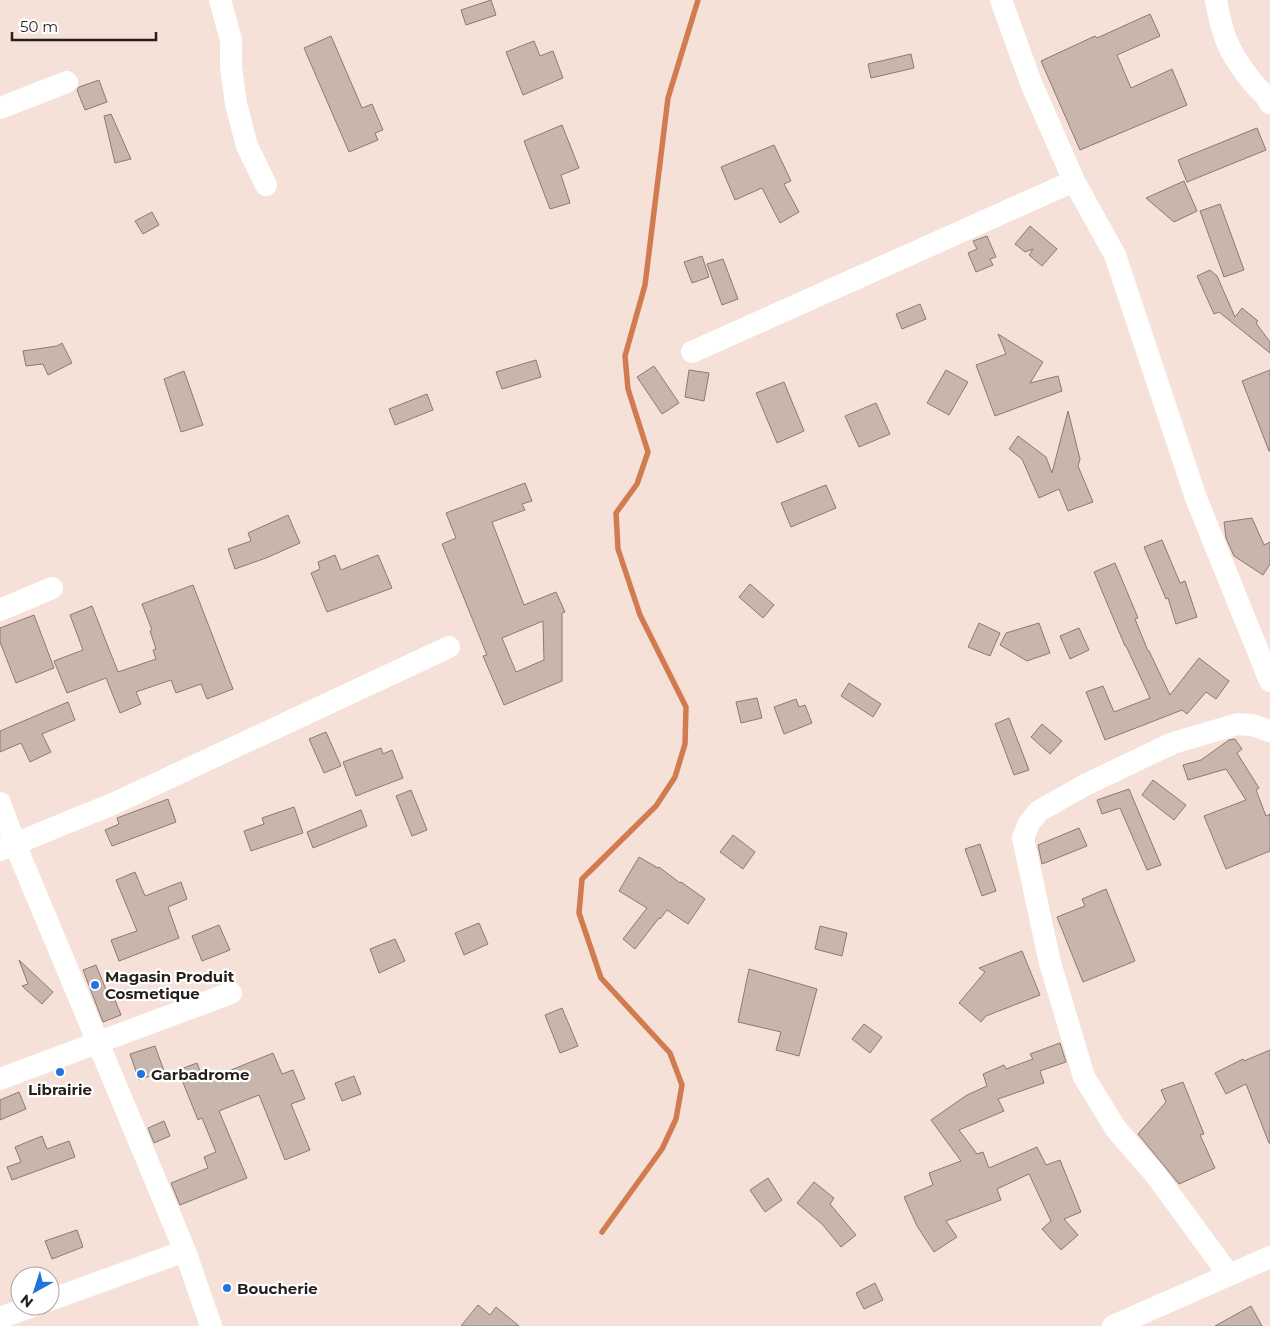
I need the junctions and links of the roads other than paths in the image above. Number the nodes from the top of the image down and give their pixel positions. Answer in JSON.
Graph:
{"nodes":[{"id":1,"x":220,"y":0,"type":"edge"},
{"id":2,"x":1001,"y":0,"type":"edge"},
{"id":3,"x":1216,"y":0,"type":"edge"},
{"id":4,"x":68,"y":82,"type":"dead end"},
{"id":5,"x":1269,"y":97,"type":"edge"},
{"id":6,"x":0,"y":108,"type":"edge"},
{"id":7,"x":1074,"y":181,"type":"junction"},
{"id":8,"x":266,"y":185,"type":"dead end"},
{"id":9,"x":692,"y":352,"type":"dead end"},
{"id":10,"x":52,"y":588,"type":"dead end"},
{"id":11,"x":0,"y":610,"type":"edge"},
{"id":12,"x":449,"y":647,"type":"dead end"},
{"id":13,"x":1270,"y":681,"type":"edge"},
{"id":14,"x":1270,"y":731,"type":"edge"},
{"id":15,"x":0,"y":803,"type":"edge"},
{"id":16,"x":8,"y":847,"type":"edge"},
{"id":17,"x":231,"y":993,"type":"dead end"},
{"id":18,"x":98,"y":1042,"type":"junction"},
{"id":19,"x":0,"y":1080,"type":"edge"},
{"id":20,"x":185,"y":1251,"type":"junction"},
{"id":21,"x":1270,"y":1257,"type":"edge"},
{"id":22,"x":1229,"y":1275,"type":"junction"},
{"id":23,"x":60,"y":1296,"type":"edge"},
{"id":24,"x":211,"y":1326,"type":"edge"},
{"id":25,"x":1113,"y":1326,"type":"edge"}],
"edges":[{"from":1,"to":8,"type":"street"},
{"from":2,"to":7,"type":"street"},
{"from":3,"to":5,"type":"street"},
{"from":4,"to":6,"type":"street"},
{"from":7,"to":9,"type":"street"},
{"from":7,"to":13,"type":"street"},
{"from":10,"to":11,"type":"street"},
{"from":12,"to":16,"type":"street"},
{"from":14,"to":22,"type":"street"},
{"from":15,"to":16,"type":"street"},
{"from":16,"to":18,"type":"street"},
{"from":17,"to":18,"type":"street"},
{"from":18,"to":19,"type":"street"},
{"from":18,"to":20,"type":"street"},
{"from":20,"to":23,"type":"street"},
{"from":20,"to":24,"type":"street"},
{"from":21,"to":22,"type":"street"},
{"from":22,"to":25,"type":"street"}]}
